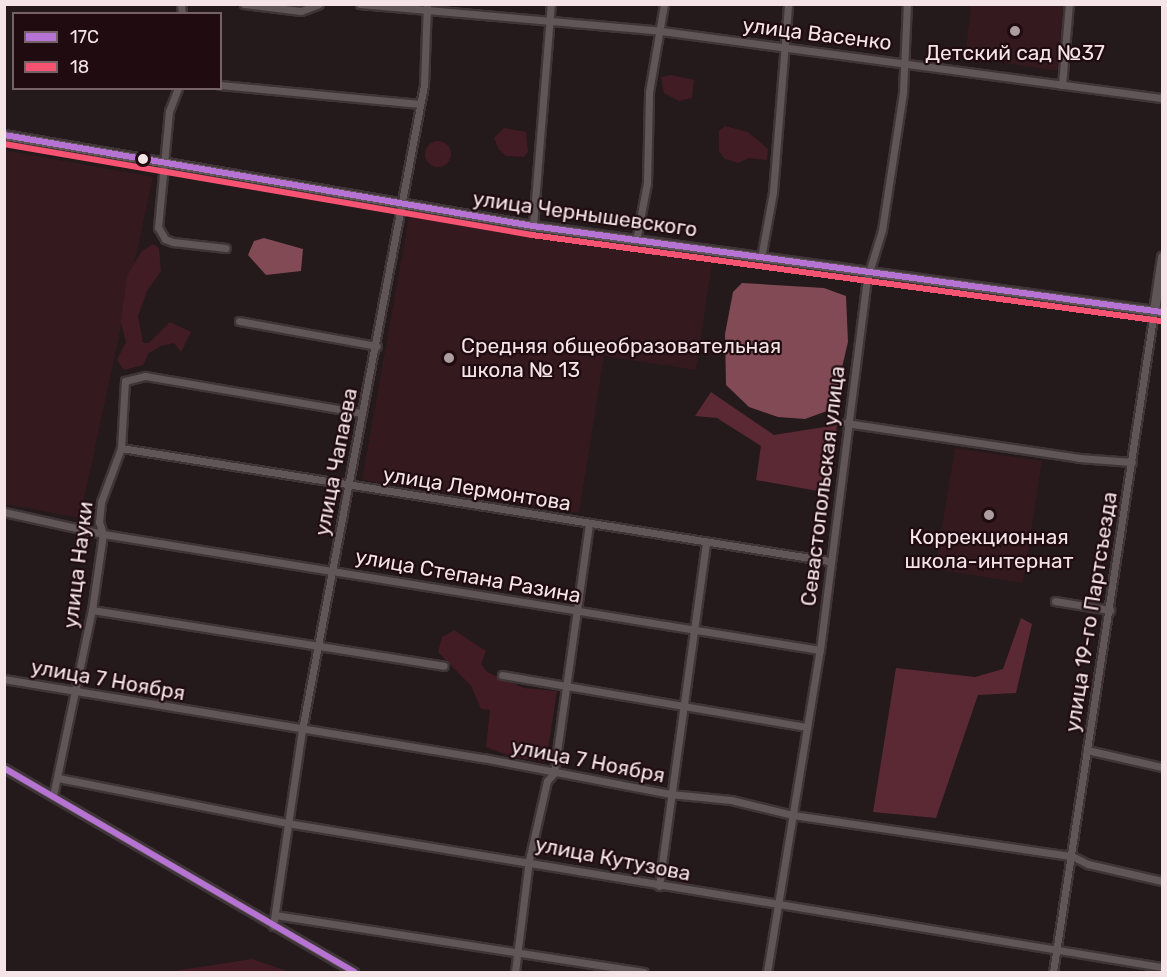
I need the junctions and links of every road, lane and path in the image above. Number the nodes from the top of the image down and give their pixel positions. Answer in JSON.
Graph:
{"nodes":[{"id":1,"x":244,"y":4,"type":"edge"},
{"id":2,"x":319,"y":4,"type":"edge"},
{"id":3,"x":360,"y":4,"type":"edge"},
{"id":4,"x":551,"y":4,"type":"edge"},
{"id":5,"x":664,"y":4,"type":"edge"},
{"id":6,"x":788,"y":4,"type":"edge"},
{"id":7,"x":907,"y":4,"type":"edge"},
{"id":8,"x":1069,"y":4,"type":"edge"},
{"id":9,"x":427,"y":8,"type":"edge"},
{"id":10,"x":550,"y":20,"type":"junction"},
{"id":11,"x":662,"y":31,"type":"junction"},
{"id":12,"x":785,"y":47,"type":"junction"},
{"id":13,"x":907,"y":61,"type":"junction"},
{"id":14,"x":222,"y":85,"type":"edge"},
{"id":15,"x":1062,"y":85,"type":"junction"},
{"id":16,"x":177,"y":90,"type":"edge"},
{"id":17,"x":1162,"y":98,"type":"edge"},
{"id":18,"x":420,"y":104,"type":"junction"},
{"id":19,"x":4,"y":135,"type":"edge"},
{"id":20,"x":163,"y":163,"type":"junction"},
{"id":21,"x":403,"y":205,"type":"junction"},
{"id":22,"x":533,"y":226,"type":"junction"},
{"id":23,"x":636,"y":241,"type":"junction"},
{"id":24,"x":226,"y":248,"type":"dead end"},
{"id":25,"x":1162,"y":257,"type":"edge"},
{"id":26,"x":761,"y":258,"type":"junction"},
{"id":27,"x":868,"y":273,"type":"junction"},
{"id":28,"x":1158,"y":312,"type":"edge"},
{"id":29,"x":239,"y":321,"type":"dead end"},
{"id":30,"x":377,"y":346,"type":"junction"},
{"id":31,"x":362,"y":413,"type":"junction"},
{"id":32,"x":846,"y":423,"type":"junction"},
{"id":33,"x":121,"y":448,"type":"junction"},
{"id":34,"x":1132,"y":462,"type":"junction"},
{"id":35,"x":347,"y":486,"type":"junction"},
{"id":36,"x":4,"y":512,"type":"edge"},
{"id":37,"x":589,"y":523,"type":"junction"},
{"id":38,"x":103,"y":534,"type":"junction"},
{"id":39,"x":706,"y":542,"type":"junction"},
{"id":40,"x":829,"y":561,"type":"junction"},
{"id":41,"x":332,"y":570,"type":"junction"},
{"id":42,"x":1055,"y":601,"type":"dead end"},
{"id":43,"x":92,"y":610,"type":"junction"},
{"id":44,"x":1110,"y":610,"type":"junction"},
{"id":45,"x":576,"y":611,"type":"junction"},
{"id":46,"x":693,"y":629,"type":"junction"},
{"id":47,"x":318,"y":645,"type":"junction"},
{"id":48,"x":820,"y":650,"type":"junction"},
{"id":49,"x":444,"y":666,"type":"dead end"},
{"id":50,"x":502,"y":675,"type":"dead end"},
{"id":51,"x":4,"y":679,"type":"edge"},
{"id":52,"x":566,"y":686,"type":"junction"},
{"id":53,"x":77,"y":692,"type":"junction"},
{"id":54,"x":682,"y":707,"type":"junction"},
{"id":55,"x":807,"y":727,"type":"junction"},
{"id":56,"x":302,"y":730,"type":"junction"},
{"id":57,"x":1087,"y":750,"type":"junction"},
{"id":58,"x":1162,"y":767,"type":"edge"},
{"id":59,"x":4,"y":768,"type":"edge"},
{"id":60,"x":554,"y":772,"type":"junction"},
{"id":61,"x":58,"y":778,"type":"junction"},
{"id":62,"x":670,"y":794,"type":"junction"},
{"id":63,"x":53,"y":796,"type":"junction"},
{"id":64,"x":793,"y":815,"type":"junction"},
{"id":65,"x":287,"y":823,"type":"junction"},
{"id":66,"x":1072,"y":856,"type":"junction"},
{"id":67,"x":529,"y":860,"type":"junction"},
{"id":68,"x":1162,"y":881,"type":"edge"},
{"id":69,"x":659,"y":886,"type":"junction"},
{"id":70,"x":777,"y":904,"type":"junction"},
{"id":71,"x":275,"y":915,"type":"junction"},
{"id":72,"x":273,"y":926,"type":"junction"},
{"id":73,"x":1057,"y":948,"type":"junction"},
{"id":74,"x":517,"y":950,"type":"junction"},
{"id":75,"x":1162,"y":967,"type":"edge"},
{"id":76,"x":354,"y":972,"type":"edge"},
{"id":77,"x":515,"y":972,"type":"edge"},
{"id":78,"x":644,"y":972,"type":"edge"},
{"id":79,"x":767,"y":972,"type":"edge"},
{"id":80,"x":1053,"y":972,"type":"edge"}],
"edges":[{"from":1,"to":2,"type":"street"},
{"from":3,"to":9,"type":"street","name":"улица Васенко"},
{"from":4,"to":10,"type":"street"},
{"from":5,"to":11,"type":"street"},
{"from":6,"to":12,"type":"street"},
{"from":7,"to":13,"type":"street","name":"Севастопольская улица"},
{"from":8,"to":15,"type":"street"},
{"from":9,"to":10,"type":"street","name":"улица Васенко"},
{"from":9,"to":18,"type":"street","name":"улица Чапаева"},
{"from":10,"to":11,"type":"street","name":"улица Васенко"},
{"from":10,"to":22,"type":"street"},
{"from":11,"to":12,"type":"street","name":"улица Васенко"},
{"from":11,"to":23,"type":"street"},
{"from":12,"to":13,"type":"street","name":"улица Васенко"},
{"from":12,"to":26,"type":"street"},
{"from":13,"to":15,"type":"street","name":"улица Васенко"},
{"from":13,"to":27,"type":"street","name":"Севастопольская улица"},
{"from":14,"to":18,"type":"street"},
{"from":15,"to":17,"type":"street","name":"улица Васенко"},
{"from":16,"to":20,"type":"street"},
{"from":18,"to":21,"type":"street","name":"улица Чапаева"},
{"from":19,"to":20,"type":"street","name":"улица Чернышевского"},
{"from":20,"to":21,"type":"street","name":"улица Чернышевского"},
{"from":20,"to":24,"type":"street"},
{"from":21,"to":22,"type":"street","name":"улица Чернышевского"},
{"from":21,"to":30,"type":"street","name":"улица Чапаева"},
{"from":22,"to":23,"type":"street","name":"улица Чернышевского"},
{"from":23,"to":26,"type":"street","name":"улица Чернышевского"},
{"from":25,"to":28,"type":"street","name":"улица 19-го Партсъезда"},
{"from":26,"to":27,"type":"street","name":"улица Чернышевского"},
{"from":27,"to":28,"type":"street","name":"улица Чернышевского"},
{"from":27,"to":32,"type":"street","name":"Севастопольская улица"},
{"from":28,"to":34,"type":"street","name":"улица 19-го Партсъезда"},
{"from":29,"to":30,"type":"street"},
{"from":30,"to":31,"type":"street","name":"улица Чапаева"},
{"from":31,"to":33,"type":"street","name":"улица Науки"},
{"from":31,"to":35,"type":"street","name":"улица Чапаева"},
{"from":32,"to":34,"type":"street"},
{"from":32,"to":40,"type":"street","name":"Севастопольская улица"},
{"from":33,"to":35,"type":"street","name":"улица Лермонтова"},
{"from":33,"to":38,"type":"street","name":"улица Науки"},
{"from":34,"to":44,"type":"street","name":"улица 19-го Партсъезда"},
{"from":35,"to":37,"type":"street","name":"улица Лермонтова"},
{"from":35,"to":41,"type":"street","name":"улица Чапаева"},
{"from":36,"to":38,"type":"street","name":"улица Степана Разина"},
{"from":37,"to":39,"type":"street","name":"улица Лермонтова"},
{"from":37,"to":45,"type":"street"},
{"from":38,"to":41,"type":"street","name":"улица Степана Разина"},
{"from":38,"to":43,"type":"street","name":"улица Науки"},
{"from":39,"to":40,"type":"street","name":"улица Лермонтова"},
{"from":39,"to":46,"type":"street"},
{"from":40,"to":48,"type":"street","name":"Севастопольская улица"},
{"from":41,"to":45,"type":"street","name":"улица Степана Разина"},
{"from":41,"to":47,"type":"street","name":"улица Чапаева"},
{"from":42,"to":44,"type":"street"},
{"from":43,"to":47,"type":"street"},
{"from":43,"to":53,"type":"street","name":"улица Науки"},
{"from":44,"to":57,"type":"street","name":"улица 19-го Партсъезда"},
{"from":45,"to":46,"type":"street","name":"улица Степана Разина"},
{"from":45,"to":52,"type":"street"},
{"from":46,"to":48,"type":"street","name":"улица Степана Разина"},
{"from":46,"to":54,"type":"street"},
{"from":47,"to":49,"type":"street"},
{"from":47,"to":56,"type":"street","name":"улица Чапаева"},
{"from":48,"to":55,"type":"street","name":"Севастопольская улица"},
{"from":50,"to":52,"type":"street"},
{"from":51,"to":53,"type":"street","name":"улица 7 Ноября"},
{"from":52,"to":54,"type":"street"},
{"from":52,"to":60,"type":"street"},
{"from":53,"to":56,"type":"street","name":"улица 7 Ноября"},
{"from":53,"to":61,"type":"street","name":"улица Науки"},
{"from":54,"to":55,"type":"street"},
{"from":54,"to":62,"type":"street"},
{"from":55,"to":64,"type":"street","name":"Севастопольская улица"},
{"from":56,"to":60,"type":"street","name":"улица 7 Ноября"},
{"from":56,"to":65,"type":"street","name":"улица Чапаева"},
{"from":57,"to":58,"type":"street"},
{"from":57,"to":66,"type":"street","name":"улица 19-го Партсъезда"},
{"from":59,"to":63,"type":"street"},
{"from":60,"to":62,"type":"street","name":"улица 7 Ноября"},
{"from":60,"to":67,"type":"street"},
{"from":61,"to":63,"type":"street","name":"улица Науки"},
{"from":61,"to":65,"type":"street","name":"улица Кутузова"},
{"from":62,"to":64,"type":"street","name":"улица 7 Ноября"},
{"from":62,"to":69,"type":"street"},
{"from":63,"to":72,"type":"street"},
{"from":64,"to":66,"type":"street","name":"улица 7 Ноября"},
{"from":64,"to":70,"type":"street","name":"Севастопольская улица"},
{"from":65,"to":67,"type":"street","name":"улица Кутузова"},
{"from":65,"to":71,"type":"street","name":"улица Чапаева"},
{"from":66,"to":68,"type":"street","name":"улица 7 Ноября"},
{"from":66,"to":73,"type":"street","name":"улица 19-го Партсъезда"},
{"from":67,"to":69,"type":"street","name":"улица Кутузова"},
{"from":67,"to":74,"type":"street"},
{"from":69,"to":70,"type":"street","name":"улица Кутузова"},
{"from":70,"to":73,"type":"street","name":"улица Кутузова"},
{"from":70,"to":79,"type":"street","name":"Севастопольская улица"},
{"from":71,"to":72,"type":"street","name":"улица Чапаева"},
{"from":71,"to":74,"type":"street"},
{"from":72,"to":76,"type":"street"},
{"from":73,"to":75,"type":"street","name":"улица Кутузова"},
{"from":73,"to":80,"type":"street","name":"улица 19-го Партсъезда"},
{"from":74,"to":77,"type":"street"},
{"from":74,"to":78,"type":"street"}]}
